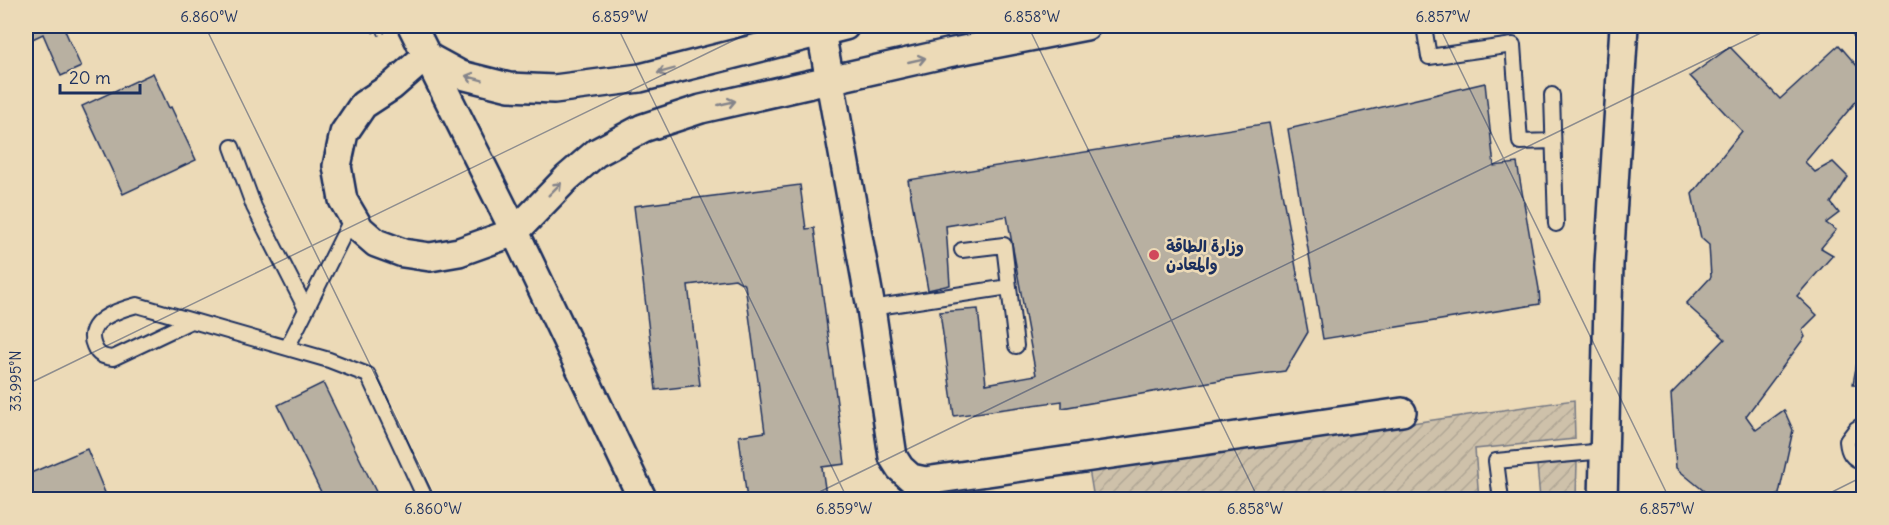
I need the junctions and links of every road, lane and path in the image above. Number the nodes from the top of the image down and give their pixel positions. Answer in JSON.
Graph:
{"nodes":[{"id":1,"x":371,"y":26,"type":"edge"},
{"id":2,"x":1086,"y":26,"type":"edge"},
{"id":3,"x":1424,"y":26,"type":"edge"},
{"id":4,"x":1624,"y":26,"type":"edge"},
{"id":5,"x":401,"y":27,"type":"edge"},
{"id":6,"x":829,"y":27,"type":"edge"},
{"id":7,"x":426,"y":56,"type":"junction"},
{"id":8,"x":829,"y":80,"type":"junction"},
{"id":9,"x":1552,"y":95,"type":"dead end"},
{"id":10,"x":1553,"y":141,"type":"junction"},
{"id":11,"x":232,"y":147,"type":"dead end"},
{"id":12,"x":353,"y":216,"type":"junction"},
{"id":13,"x":1556,"y":224,"type":"dead end"},
{"id":14,"x":515,"y":232,"type":"junction"},
{"id":15,"x":962,"y":250,"type":"dead end"},
{"id":16,"x":1008,"y":287,"type":"junction"},
{"id":17,"x":871,"y":308,"type":"junction"},
{"id":18,"x":306,"y":309,"type":"junction"},
{"id":19,"x":191,"y":321,"type":"junction"},
{"id":20,"x":1016,"y":346,"type":"dead end"},
{"id":21,"x":287,"y":348,"type":"junction"},
{"id":22,"x":1402,"y":412,"type":"dead end"},
{"id":23,"x":1863,"y":424,"type":"edge"},
{"id":24,"x":1605,"y":450,"type":"junction"},
{"id":25,"x":1863,"y":462,"type":"edge"},
{"id":26,"x":426,"y":500,"type":"edge"},
{"id":27,"x":643,"y":500,"type":"edge"},
{"id":28,"x":1501,"y":500,"type":"edge"},
{"id":29,"x":1603,"y":500,"type":"edge"}],
"edges":[{"from":1,"to":5,"type":"path"},
{"from":8,"to":2,"type":"street","one_way":true},
{"from":3,"to":10,"type":"lane"},
{"from":4,"to":24,"type":"street"},
{"from":5,"to":7,"type":"street"},
{"from":6,"to":7,"type":"street","one_way":true},
{"from":6,"to":8,"type":"street"},
{"from":7,"to":12,"type":"street"},
{"from":7,"to":14,"type":"street"},
{"from":14,"to":8,"type":"street","one_way":true},
{"from":8,"to":17,"type":"street"},
{"from":9,"to":10,"type":"lane"},
{"from":10,"to":13,"type":"lane"},
{"from":11,"to":18,"type":"lane"},
{"from":12,"to":14,"type":"street"},
{"from":12,"to":18,"type":"lane"},
{"from":14,"to":27,"type":"street"},
{"from":15,"to":16,"type":"lane"},
{"from":16,"to":17,"type":"lane"},
{"from":16,"to":20,"type":"lane"},
{"from":17,"to":22,"type":"street"},
{"from":18,"to":21,"type":"lane"},
{"from":19,"to":19,"type":"lane"},
{"from":19,"to":21,"type":"lane"},
{"from":21,"to":26,"type":"lane"},
{"from":23,"to":25,"type":"lane"},
{"from":24,"to":28,"type":"lane"},
{"from":24,"to":29,"type":"street"}]}
